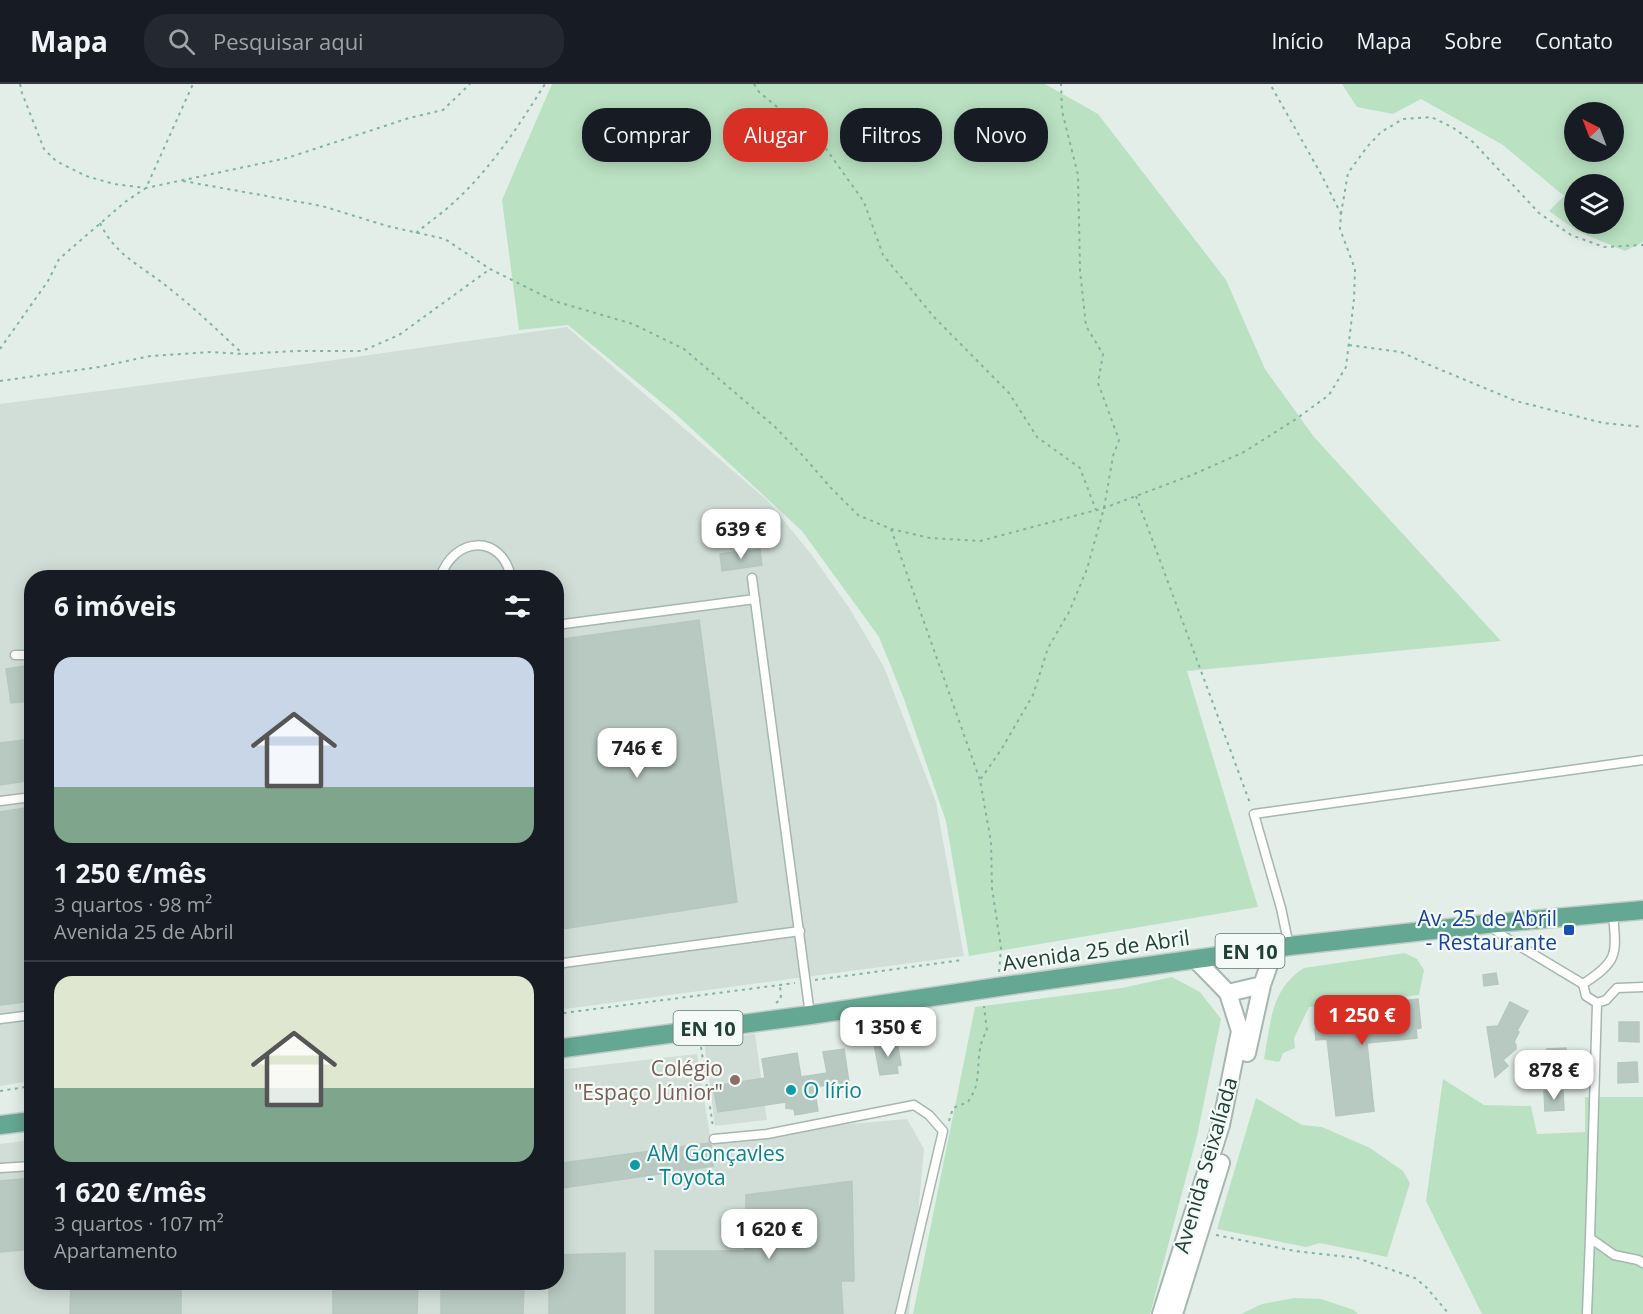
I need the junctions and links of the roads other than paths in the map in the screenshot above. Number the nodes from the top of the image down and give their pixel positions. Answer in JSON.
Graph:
{"nodes":[{"id":1,"x":442,"y":570,"type":"edge"},
{"id":2,"x":509,"y":570,"type":"edge"},
{"id":3,"x":752,"y":578,"type":"dead end"},
{"id":4,"x":755,"y":599,"type":"junction"},
{"id":5,"x":564,"y":624,"type":"edge"},
{"id":6,"x":15,"y":655,"type":"dead end"},
{"id":7,"x":24,"y":655,"type":"edge"},
{"id":8,"x":1643,"y":760,"type":"edge"},
{"id":9,"x":24,"y":798,"type":"edge"},
{"id":10,"x":0,"y":801,"type":"edge"},
{"id":11,"x":1643,"y":910,"type":"edge"},
{"id":12,"x":1613,"y":912,"type":"junction"},
{"id":13,"x":1487,"y":924,"type":"junction"},
{"id":14,"x":800,"y":931,"type":"junction"},
{"id":15,"x":1282,"y":947,"type":"junction"},
{"id":16,"x":1195,"y":959,"type":"junction"},
{"id":17,"x":564,"y":963,"type":"edge"},
{"id":18,"x":1583,"y":984,"type":"junction"},
{"id":19,"x":1262,"y":985,"type":"junction"},
{"id":20,"x":1643,"y":987,"type":"edge"},
{"id":21,"x":1228,"y":993,"type":"junction"},
{"id":22,"x":1597,"y":1003,"type":"junction"},
{"id":23,"x":810,"y":1015,"type":"junction"},
{"id":24,"x":24,"y":1016,"type":"edge"},
{"id":25,"x":0,"y":1019,"type":"edge"},
{"id":26,"x":564,"y":1048,"type":"edge"},
{"id":27,"x":24,"y":1122,"type":"edge"},
{"id":28,"x":0,"y":1125,"type":"edge"},
{"id":29,"x":714,"y":1138,"type":"road end"},
{"id":30,"x":24,"y":1166,"type":"edge"},
{"id":31,"x":0,"y":1168,"type":"edge"},
{"id":32,"x":1590,"y":1238,"type":"junction"},
{"id":33,"x":1643,"y":1263,"type":"edge"},
{"id":34,"x":900,"y":1314,"type":"edge"},
{"id":35,"x":1161,"y":1314,"type":"edge"},
{"id":36,"x":1174,"y":1314,"type":"edge"},
{"id":37,"x":1587,"y":1314,"type":"edge"}],
"edges":[{"from":1,"to":2,"type":"lane"},
{"from":3,"to":4,"type":"lane"},
{"from":4,"to":5,"type":"lane"},
{"from":4,"to":14,"type":"lane"},
{"from":6,"to":7,"type":"lane"},
{"from":8,"to":15,"type":"lane"},
{"from":9,"to":10,"type":"lane"},
{"from":11,"to":12,"type":"main road","name":"Avenida 25 de Abril","number":"EN 10"},
{"from":12,"to":13,"type":"main road","name":"Avenida 25 de Abril","number":"EN 10"},
{"from":12,"to":18,"type":"lane"},
{"from":13,"to":15,"type":"main road","name":"Avenida 25 de Abril","number":"EN 10"},
{"from":13,"to":18,"type":"lane"},
{"from":14,"to":17,"type":"lane"},
{"from":14,"to":23,"type":"lane"},
{"from":15,"to":16,"type":"main road","name":"Avenida 25 de Abril","number":"EN 10"},
{"from":15,"to":19,"type":"street","name":"Avenida Seixalíada"},
{"from":16,"to":21,"type":"street","name":"Avenida Seixalíada"},
{"from":16,"to":23,"type":"main road","name":"Avenida 25 de Abril","number":"EN 10"},
{"from":18,"to":22,"type":"lane"},
{"from":19,"to":21,"type":"street"},
{"from":19,"to":36,"type":"street","name":"Avenida Seixalíada"},
{"from":20,"to":22,"type":"lane"},
{"from":21,"to":35,"type":"street","name":"Avenida Seixalíada"},
{"from":22,"to":32,"type":"lane"},
{"from":23,"to":26,"type":"main road","name":"Avenida 25 de Abril","number":"EN 10"},
{"from":24,"to":25,"type":"lane"},
{"from":27,"to":28,"type":"main road"},
{"from":29,"to":34,"type":"lane"},
{"from":30,"to":31,"type":"lane"},
{"from":32,"to":33,"type":"lane"},
{"from":32,"to":37,"type":"lane"}]}
